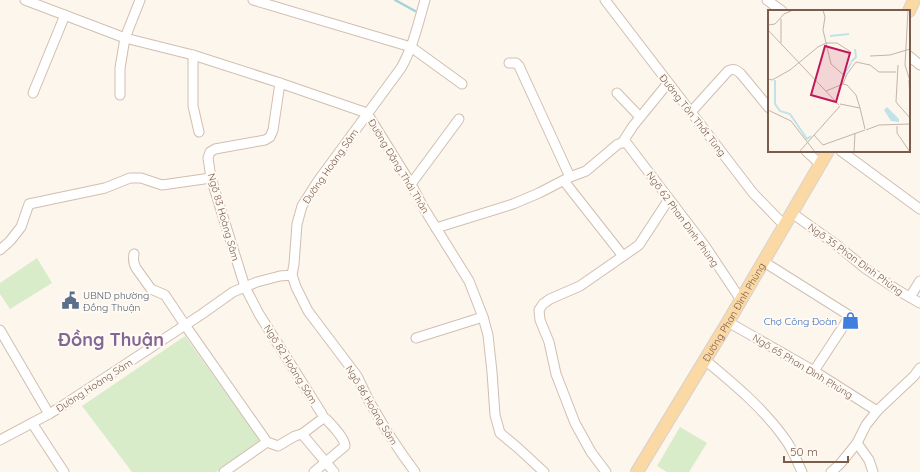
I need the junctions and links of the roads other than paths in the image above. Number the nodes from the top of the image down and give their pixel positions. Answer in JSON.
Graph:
{"nodes":[{"id":1,"x":25,"y":0,"type":"edge"},
{"id":2,"x":140,"y":0,"type":"edge"},
{"id":3,"x":253,"y":0,"type":"edge"},
{"id":4,"x":424,"y":0,"type":"edge"},
{"id":5,"x":605,"y":0,"type":"edge"},
{"id":6,"x":767,"y":0,"type":"edge"},
{"id":7,"x":914,"y":0,"type":"edge"},
{"id":8,"x":781,"y":10,"type":"edge"},
{"id":9,"x":909,"y":10,"type":"edge"},
{"id":10,"x":65,"y":15,"type":"junction"},
{"id":11,"x":125,"y":38,"type":"junction"},
{"id":12,"x":411,"y":48,"type":"junction"},
{"id":13,"x":193,"y":55,"type":"junction"},
{"id":14,"x":910,"y":57,"type":"edge"},
{"id":15,"x":510,"y":63,"type":"dead end"},
{"id":16,"x":920,"y":65,"type":"edge"},
{"id":17,"x":280,"y":83,"type":"junction"},
{"id":18,"x":668,"y":83,"type":"junction"},
{"id":19,"x":462,"y":84,"type":"dead end"},
{"id":20,"x":33,"y":93,"type":"dead end"},
{"id":21,"x":617,"y":93,"type":"dead end"},
{"id":22,"x":120,"y":95,"type":"dead end"},
{"id":23,"x":768,"y":107,"type":"edge"},
{"id":24,"x":691,"y":112,"type":"junction"},
{"id":25,"x":367,"y":113,"type":"junction"},
{"id":26,"x":640,"y":117,"type":"junction"},
{"id":27,"x":459,"y":119,"type":"dead end"},
{"id":28,"x":199,"y":132,"type":"dead end"},
{"id":29,"x":622,"y":142,"type":"junction"},
{"id":30,"x":807,"y":152,"type":"edge"},
{"id":31,"x":827,"y":152,"type":"edge"},
{"id":32,"x":841,"y":152,"type":"edge"},
{"id":33,"x":820,"y":164,"type":"junction"},
{"id":34,"x":211,"y":178,"type":"junction"},
{"id":35,"x":567,"y":179,"type":"junction"},
{"id":36,"x":411,"y":184,"type":"junction"},
{"id":37,"x":669,"y":199,"type":"junction"},
{"id":38,"x":920,"y":209,"type":"edge"},
{"id":39,"x":792,"y":213,"type":"junction"},
{"id":40,"x":785,"y":226,"type":"junction"},
{"id":41,"x":436,"y":228,"type":"junction"},
{"id":42,"x":0,"y":250,"type":"edge"},
{"id":43,"x":134,"y":254,"type":"dead end"},
{"id":44,"x":622,"y":256,"type":"junction"},
{"id":45,"x":764,"y":262,"type":"junction"},
{"id":46,"x":292,"y":275,"type":"junction"},
{"id":47,"x":920,"y":281,"type":"edge"},
{"id":48,"x":245,"y":287,"type":"junction"},
{"id":49,"x":910,"y":297,"type":"junction"},
{"id":50,"x":741,"y":300,"type":"junction"},
{"id":51,"x":920,"y":303,"type":"edge"},
{"id":52,"x":483,"y":317,"type":"junction"},
{"id":53,"x":728,"y":322,"type":"junction"},
{"id":54,"x":185,"y":325,"type":"junction"},
{"id":55,"x":0,"y":330,"type":"edge"},
{"id":56,"x":416,"y":338,"type":"dead end"},
{"id":57,"x":706,"y":360,"type":"junction"},
{"id":58,"x":920,"y":368,"type":"edge"},
{"id":59,"x":814,"y":371,"type":"junction"},
{"id":60,"x":917,"y":376,"type":"edge"},
{"id":61,"x":877,"y":410,"type":"junction"},
{"id":62,"x":49,"y":414,"type":"junction"},
{"id":63,"x":323,"y":417,"type":"junction"},
{"id":64,"x":32,"y":423,"type":"junction"},
{"id":65,"x":302,"y":434,"type":"junction"},
{"id":66,"x":0,"y":440,"type":"edge"},
{"id":67,"x":267,"y":442,"type":"junction"},
{"id":68,"x":857,"y":443,"type":"junction"},
{"id":69,"x":326,"y":463,"type":"junction"},
{"id":70,"x":64,"y":472,"type":"edge"},
{"id":71,"x":224,"y":472,"type":"edge"},
{"id":72,"x":314,"y":472,"type":"edge"},
{"id":73,"x":334,"y":472,"type":"edge"},
{"id":74,"x":415,"y":472,"type":"edge"},
{"id":75,"x":544,"y":472,"type":"edge"},
{"id":76,"x":606,"y":472,"type":"edge"},
{"id":77,"x":637,"y":472,"type":"edge"},
{"id":78,"x":802,"y":472,"type":"edge"},
{"id":79,"x":831,"y":472,"type":"edge"},
{"id":80,"x":873,"y":472,"type":"edge"}],
"edges":[{"from":1,"to":10,"type":"street","name":"Đường Đặng Thái Thân"},
{"from":2,"to":11,"type":"street"},
{"from":3,"to":12,"type":"street"},
{"from":4,"to":12,"type":"street","name":"Đường Hoàng Sâm"},
{"from":5,"to":18,"type":"street","name":"Đường Tôn Thất Tùng"},
{"from":6,"to":8,"type":"street"},
{"from":7,"to":9,"type":"main road"},
{"from":10,"to":11,"type":"street","name":"Đường Đặng Thái Thân"},
{"from":10,"to":20,"type":"street"},
{"from":11,"to":13,"type":"street","name":"Đường Đặng Thái Thân"},
{"from":11,"to":22,"type":"street"},
{"from":12,"to":19,"type":"street"},
{"from":12,"to":25,"type":"street","name":"Đường Hoàng Sâm"},
{"from":13,"to":17,"type":"street","name":"Đường Đặng Thái Thân"},
{"from":13,"to":28,"type":"street"},
{"from":14,"to":16,"type":"street"},
{"from":15,"to":35,"type":"street"},
{"from":17,"to":25,"type":"street","name":"Đường Đặng Thái Thân"},
{"from":17,"to":34,"type":"street","name":"Ngõ 83 Hoàng Sâm"},
{"from":18,"to":24,"type":"street","name":"Đường Tôn Thất Tùng"},
{"from":18,"to":26,"type":"street"},
{"from":21,"to":26,"type":"street"},
{"from":23,"to":24,"type":"street"},
{"from":24,"to":40,"type":"street","name":"Đường Tôn Thất Tùng"},
{"from":25,"to":36,"type":"street","name":"Đường Đặng Thái Thân"},
{"from":25,"to":46,"type":"street","name":"Đường Hoàng Sâm"},
{"from":26,"to":29,"type":"street"},
{"from":27,"to":36,"type":"street"},
{"from":29,"to":35,"type":"street"},
{"from":29,"to":37,"type":"street","name":"Ngõ 62 Phan Đình Phùng"},
{"from":30,"to":33,"type":"street"},
{"from":31,"to":33,"type":"main road","name":"Đường Phan Đình Phùng"},
{"from":32,"to":38,"type":"street"},
{"from":33,"to":39,"type":"main road","name":"Đường Phan Đình Phùng"},
{"from":34,"to":42,"type":"street"},
{"from":34,"to":48,"type":"street","name":"Ngõ 83 Hoàng Sâm"},
{"from":35,"to":41,"type":"street"},
{"from":35,"to":44,"type":"street"},
{"from":36,"to":41,"type":"street","name":"Đường Đặng Thái Thân"},
{"from":37,"to":44,"type":"street"},
{"from":37,"to":50,"type":"street","name":"Ngõ 62 Phan Đình Phùng"},
{"from":39,"to":40,"type":"main road","name":"Đường Phan Đình Phùng"},
{"from":39,"to":49,"type":"street","name":"Ngõ 35 Phan Đình Phùng"},
{"from":40,"to":45,"type":"main road","name":"Đường Phan Đình Phùng"},
{"from":41,"to":52,"type":"street","name":"Đường Đặng Thái Thân"},
{"from":43,"to":54,"type":"street"},
{"from":44,"to":76,"type":"street"},
{"from":45,"to":50,"type":"main road","name":"Đường Phan Đình Phùng"},
{"from":45,"to":59,"type":"street"},
{"from":46,"to":48,"type":"street","name":"Đường Hoàng Sâm"},
{"from":46,"to":74,"type":"street","name":"Ngõ 86 Hoàng Sâm"},
{"from":47,"to":49,"type":"street"},
{"from":48,"to":54,"type":"street","name":"Đường Hoàng Sâm"},
{"from":48,"to":63,"type":"street","name":"Ngõ 82 Hoàng Sâm"},
{"from":49,"to":51,"type":"street","name":"Ngõ 35 Phan Đình Phùng"},
{"from":50,"to":53,"type":"main road","name":"Đường Phan Đình Phùng"},
{"from":52,"to":56,"type":"street"},
{"from":52,"to":75,"type":"street","name":"Đường Đặng Thái Thân"},
{"from":53,"to":57,"type":"main road","name":"Đường Phan Đình Phùng"},
{"from":53,"to":59,"type":"street","name":"Ngõ 65 Phan Đình Phùng"},
{"from":54,"to":62,"type":"street","name":"Đường Hoàng Sâm"},
{"from":54,"to":67,"type":"street"},
{"from":55,"to":62,"type":"street"},
{"from":57,"to":77,"type":"main road","name":"Đường Phan Đình Phùng"},
{"from":57,"to":78,"type":"street"},
{"from":58,"to":60,"type":"street"},
{"from":59,"to":61,"type":"street","name":"Ngõ 65 Phan Đình Phùng"},
{"from":60,"to":61,"type":"street"},
{"from":61,"to":68,"type":"street"},
{"from":62,"to":64,"type":"street","name":"Đường Hoàng Sâm"},
{"from":63,"to":65,"type":"street"},
{"from":63,"to":69,"type":"street","name":"Ngõ 82 Hoàng Sâm"},
{"from":64,"to":66,"type":"street","name":"Đường Hoàng Sâm"},
{"from":64,"to":70,"type":"street"},
{"from":65,"to":67,"type":"street"},
{"from":65,"to":69,"type":"street"},
{"from":67,"to":71,"type":"street"},
{"from":68,"to":79,"type":"street"},
{"from":68,"to":80,"type":"street"},
{"from":69,"to":72,"type":"street"},
{"from":69,"to":73,"type":"street"}]}
